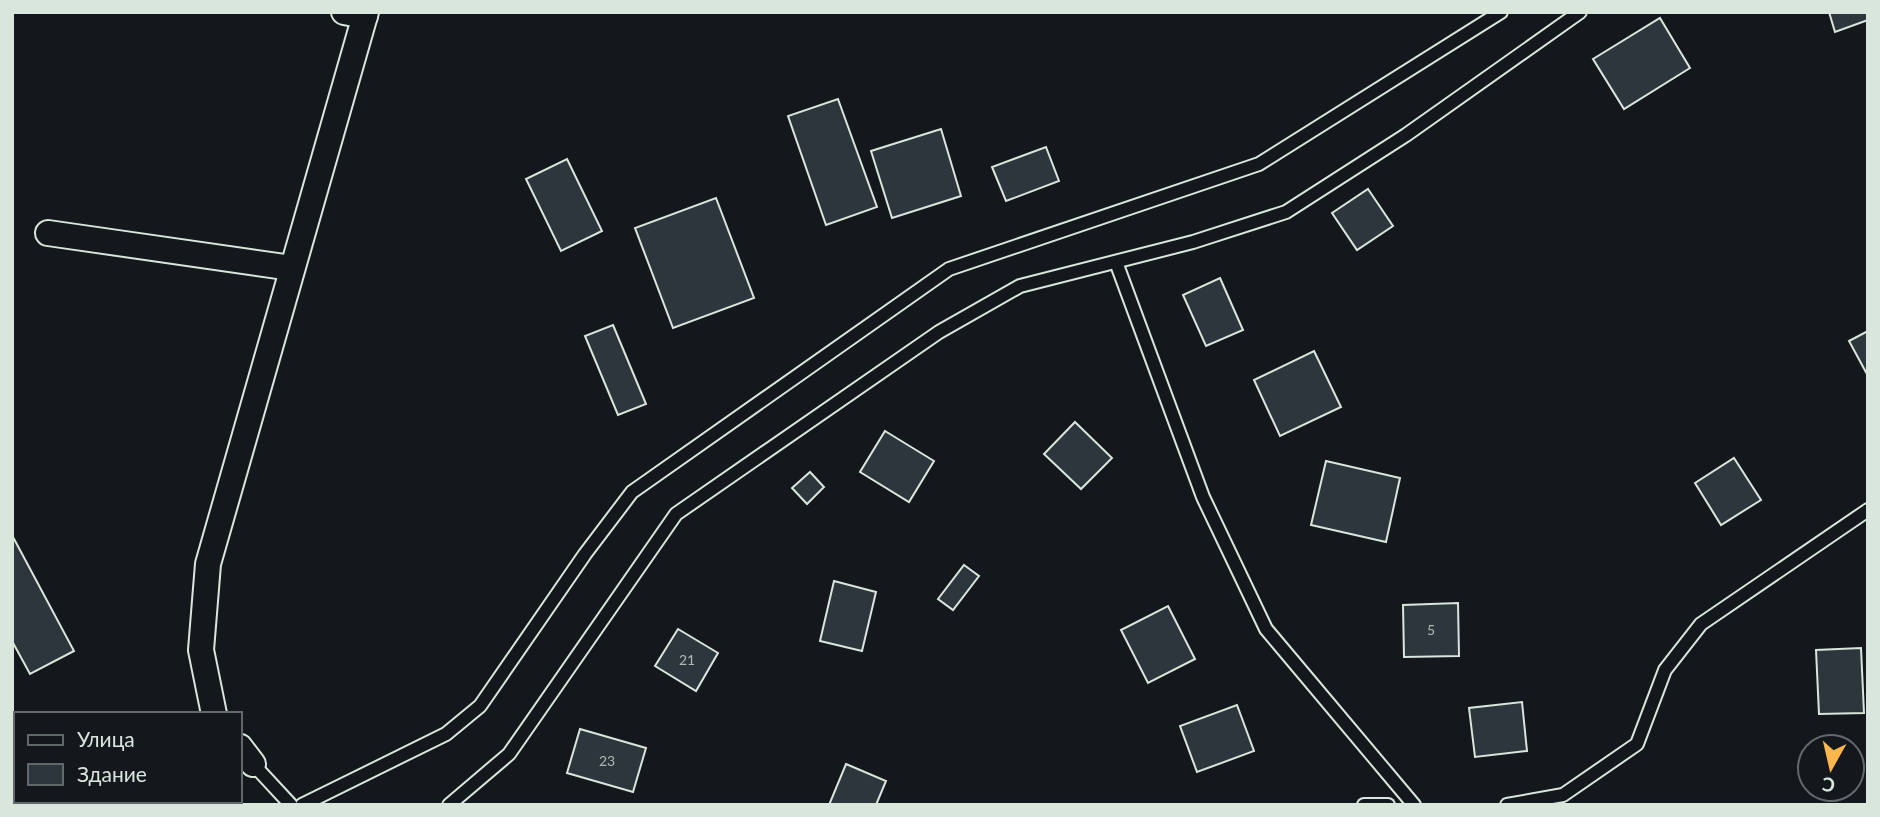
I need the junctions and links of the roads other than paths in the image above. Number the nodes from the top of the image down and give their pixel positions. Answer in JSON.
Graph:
{"nodes":[{"id":1,"x":1501,"y":12,"type":"edge"},
{"id":2,"x":1580,"y":12,"type":"edge"},
{"id":3,"x":358,"y":14,"type":"edge"},
{"id":4,"x":48,"y":233,"type":"dead end"},
{"id":5,"x":1116,"y":262,"type":"junction"},
{"id":6,"x":292,"y":268,"type":"junction"},
{"id":7,"x":1868,"y":510,"type":"edge"},
{"id":8,"x":214,"y":712,"type":"edge"},
{"id":9,"x":246,"y":756,"type":"edge"},
{"id":10,"x":290,"y":805,"type":"edge"},
{"id":11,"x":302,"y":805,"type":"edge"},
{"id":12,"x":449,"y":805,"type":"edge"},
{"id":13,"x":1364,"y":805,"type":"edge"},
{"id":14,"x":1388,"y":805,"type":"edge"},
{"id":15,"x":1414,"y":805,"type":"edge"},
{"id":16,"x":1507,"y":805,"type":"edge"}],
"edges":[{"from":1,"to":11,"type":"lane"},
{"from":2,"to":5,"type":"lane"},
{"from":3,"to":6,"type":"street"},
{"from":4,"to":6,"type":"street"},
{"from":5,"to":12,"type":"lane"},
{"from":5,"to":15,"type":"lane"},
{"from":6,"to":8,"type":"street"},
{"from":7,"to":16,"type":"lane"},
{"from":9,"to":10,"type":"lane"},
{"from":13,"to":14,"type":"lane"}]}
